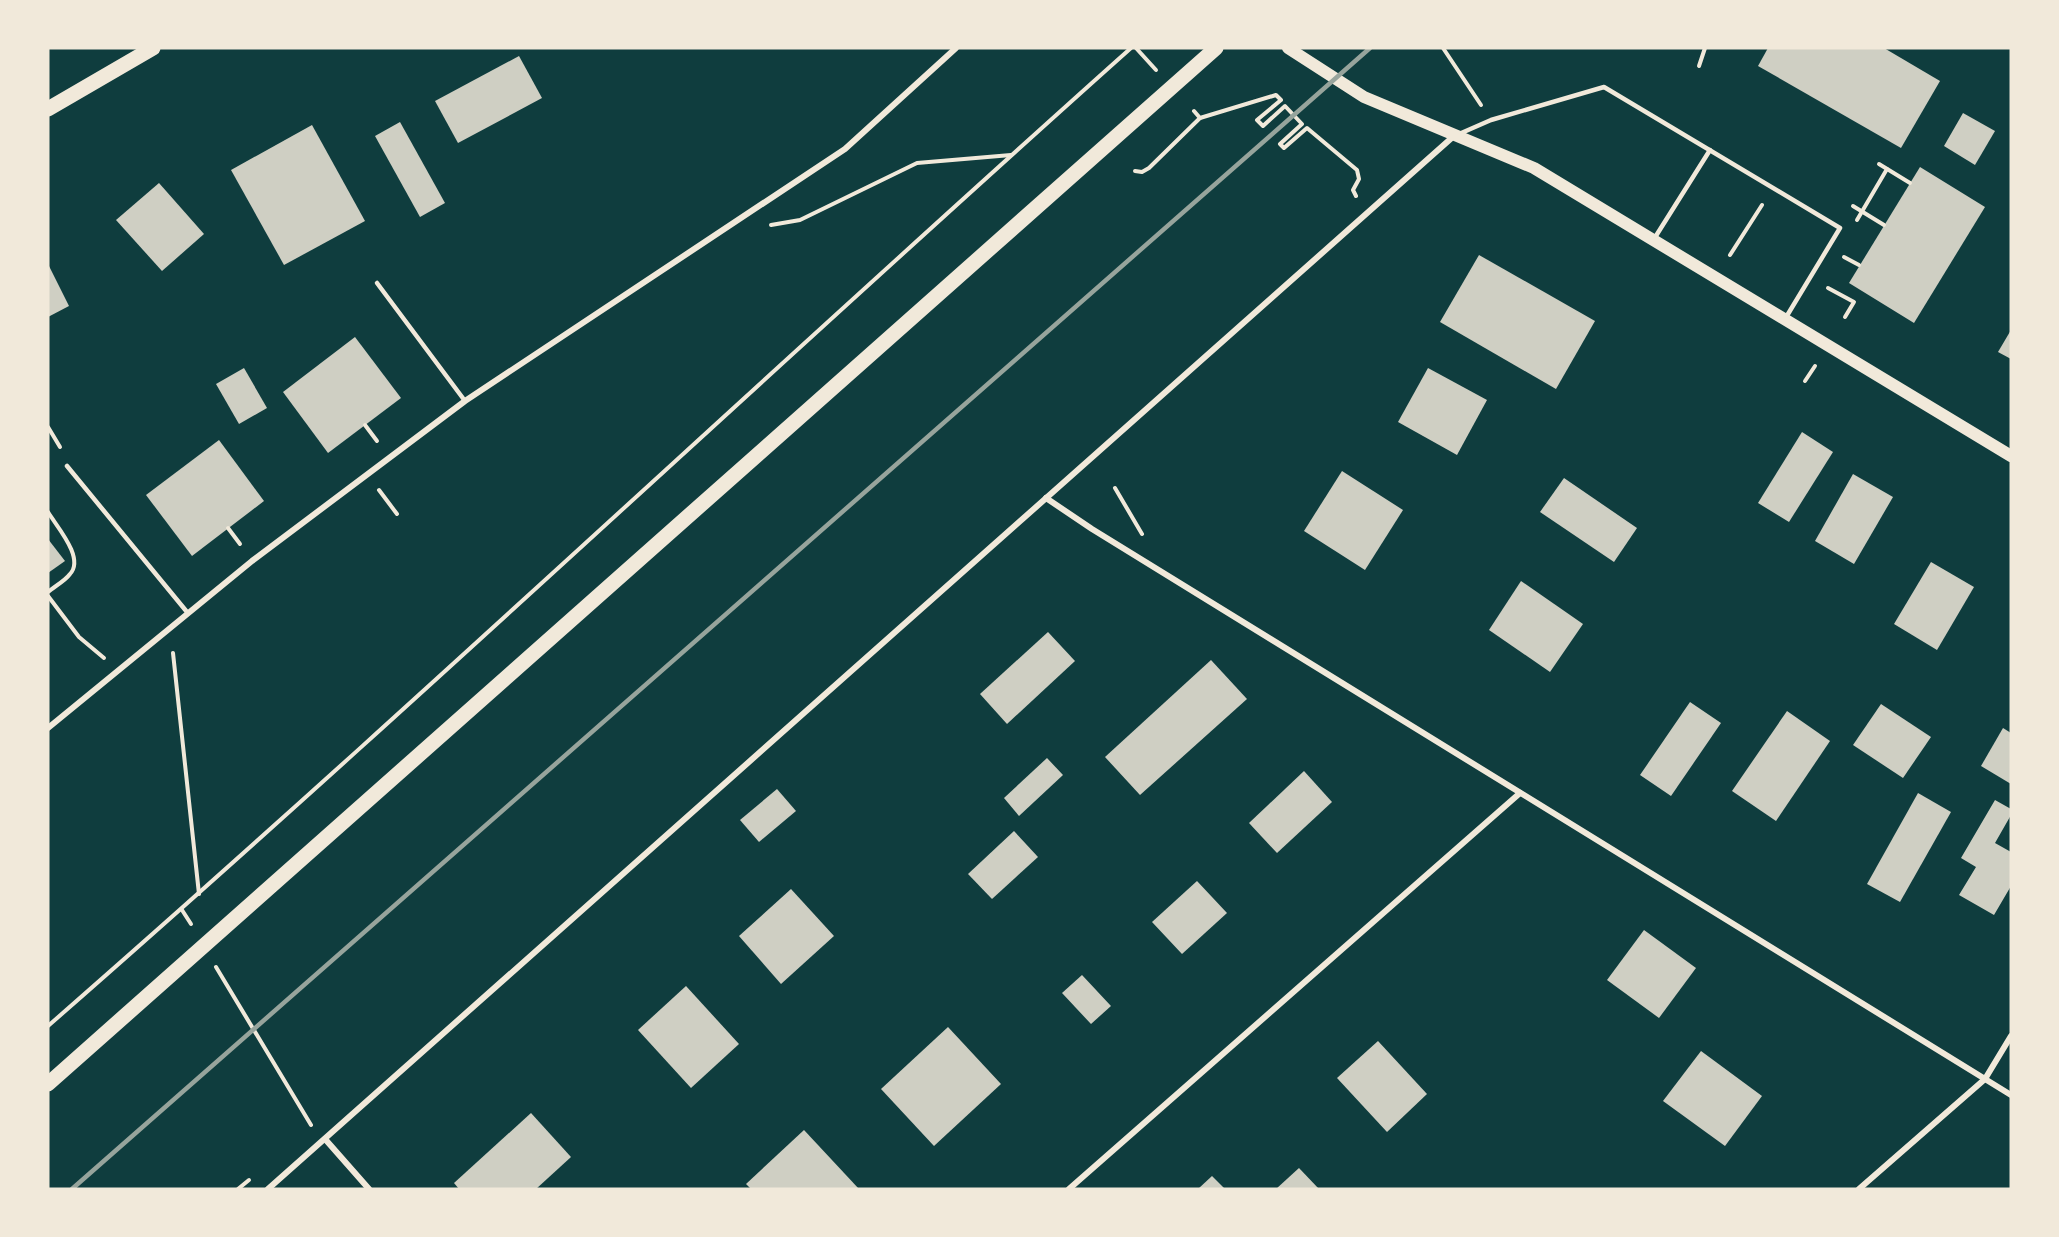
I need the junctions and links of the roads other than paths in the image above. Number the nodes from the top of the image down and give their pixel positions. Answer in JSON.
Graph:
{"nodes":[{"id":1,"x":153,"y":48,"type":"edge"},
{"id":2,"x":956,"y":48,"type":"edge"},
{"id":3,"x":1216,"y":48,"type":"edge"},
{"id":4,"x":1288,"y":48,"type":"edge"},
{"id":5,"x":48,"y":109,"type":"edge"},
{"id":6,"x":1456,"y":135,"type":"junction"},
{"id":7,"x":1710,"y":150,"type":"junction"},
{"id":8,"x":1654,"y":239,"type":"junction"},
{"id":9,"x":377,"y":283,"type":"dead end"},
{"id":10,"x":1785,"y":319,"type":"junction"},
{"id":11,"x":465,"y":401,"type":"junction"},
{"id":12,"x":2011,"y":456,"type":"edge"},
{"id":13,"x":67,"y":466,"type":"dead end"},
{"id":14,"x":1046,"y":498,"type":"junction"},
{"id":15,"x":188,"y":612,"type":"junction"},
{"id":16,"x":48,"y":728,"type":"edge"},
{"id":17,"x":1520,"y":793,"type":"junction"},
{"id":18,"x":2011,"y":1036,"type":"edge"},
{"id":19,"x":1984,"y":1079,"type":"junction"},
{"id":20,"x":48,"y":1084,"type":"edge"},
{"id":21,"x":2011,"y":1095,"type":"edge"},
{"id":22,"x":325,"y":1139,"type":"junction"},
{"id":23,"x":268,"y":1189,"type":"edge"},
{"id":24,"x":369,"y":1189,"type":"edge"},
{"id":25,"x":1069,"y":1189,"type":"edge"},
{"id":26,"x":1859,"y":1189,"type":"edge"}],
"edges":[{"from":1,"to":5,"type":"main road"},
{"from":2,"to":11,"type":"street"},
{"from":3,"to":20,"type":"main road"},
{"from":4,"to":6,"type":"main road"},
{"from":6,"to":7,"type":"lane"},
{"from":6,"to":8,"type":"main road"},
{"from":6,"to":14,"type":"street"},
{"from":7,"to":8,"type":"lane"},
{"from":7,"to":10,"type":"lane"},
{"from":8,"to":10,"type":"main road"},
{"from":9,"to":11,"type":"lane"},
{"from":10,"to":12,"type":"main road"},
{"from":11,"to":15,"type":"street"},
{"from":13,"to":15,"type":"lane"},
{"from":14,"to":17,"type":"street"},
{"from":14,"to":22,"type":"street"},
{"from":15,"to":16,"type":"street"},
{"from":17,"to":19,"type":"street"},
{"from":17,"to":25,"type":"street"},
{"from":18,"to":19,"type":"street"},
{"from":19,"to":21,"type":"street"},
{"from":19,"to":26,"type":"street"},
{"from":22,"to":23,"type":"street"},
{"from":22,"to":24,"type":"street"}]}
